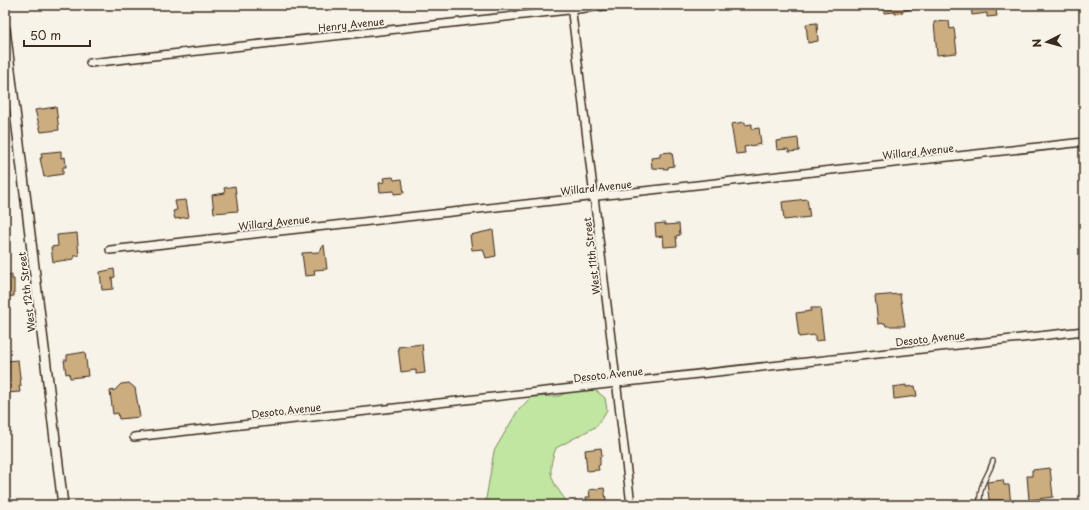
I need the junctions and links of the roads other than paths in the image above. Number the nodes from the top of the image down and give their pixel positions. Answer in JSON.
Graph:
{"nodes":[{"id":1,"x":614,"y":5,"type":"edge"},
{"id":2,"x":571,"y":7,"type":"edge"},
{"id":3,"x":5,"y":29,"type":"edge"},
{"id":4,"x":90,"y":63,"type":"dead end"},
{"id":5,"x":1084,"y":142,"type":"edge"},
{"id":6,"x":595,"y":197,"type":"junction"},
{"id":7,"x":110,"y":250,"type":"dead end"},
{"id":8,"x":1084,"y":331,"type":"edge"},
{"id":9,"x":616,"y":383,"type":"junction"},
{"id":10,"x":134,"y":437,"type":"dead end"},
{"id":11,"x":993,"y":461,"type":"dead end"},
{"id":12,"x":63,"y":505,"type":"edge"},
{"id":13,"x":631,"y":505,"type":"edge"},
{"id":14,"x":980,"y":505,"type":"edge"}],
"edges":[{"from":1,"to":2,"type":"street","name":"Henry Avenue"},
{"from":2,"to":4,"type":"street","name":"Henry Avenue"},
{"from":2,"to":6,"type":"street","name":"West 11th Street"},
{"from":3,"to":12,"type":"street","name":"West 12th Street"},
{"from":5,"to":6,"type":"street","name":"Willard Avenue"},
{"from":6,"to":7,"type":"street","name":"Willard Avenue"},
{"from":6,"to":9,"type":"street","name":"West 11th Street"},
{"from":8,"to":9,"type":"street","name":"Desoto Avenue"},
{"from":9,"to":10,"type":"street","name":"Desoto Avenue"},
{"from":9,"to":13,"type":"street","name":"West 11th Street"},
{"from":11,"to":14,"type":"lane"}]}
